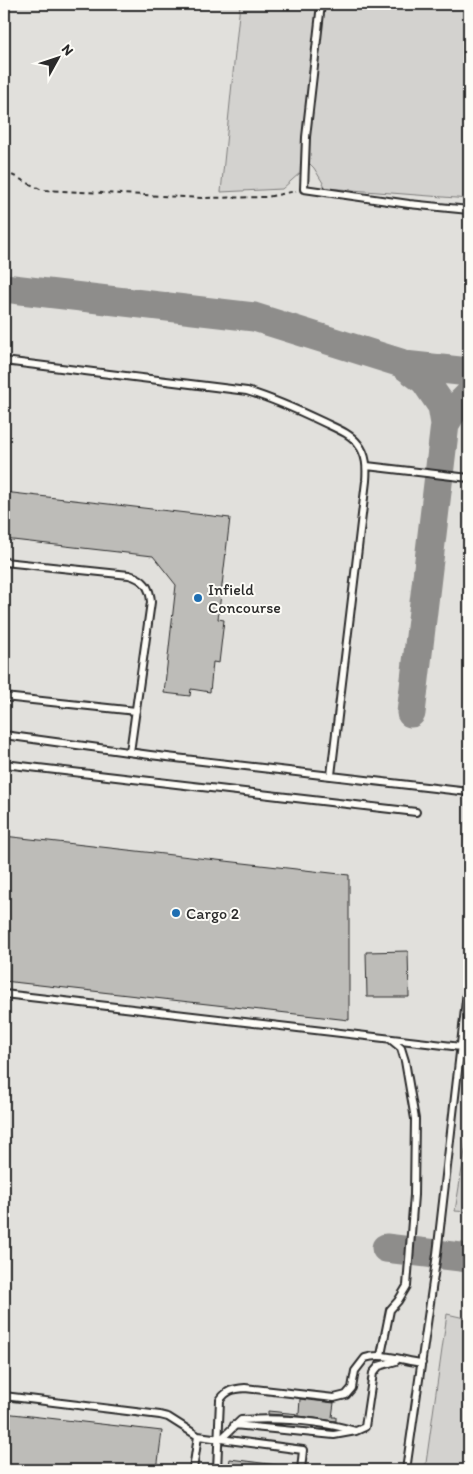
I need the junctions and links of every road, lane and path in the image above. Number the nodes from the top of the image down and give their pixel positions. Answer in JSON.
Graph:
{"nodes":[{"id":1,"x":321,"y":4,"type":"edge"},
{"id":2,"x":4,"y":172,"type":"edge"},
{"id":3,"x":304,"y":189,"type":"junction"},
{"id":4,"x":469,"y":210,"type":"edge"},
{"id":5,"x":4,"y":361,"type":"edge"},
{"id":6,"x":367,"y":466,"type":"junction"},
{"id":7,"x":469,"y":478,"type":"edge"},
{"id":8,"x":4,"y":562,"type":"edge"},
{"id":9,"x":4,"y":697,"type":"edge"},
{"id":10,"x":136,"y":711,"type":"junction"},
{"id":11,"x":4,"y":735,"type":"edge"},
{"id":12,"x":130,"y":752,"type":"junction"},
{"id":13,"x":4,"y":764,"type":"edge"},
{"id":14,"x":331,"y":775,"type":"junction"},
{"id":15,"x":469,"y":792,"type":"edge"},
{"id":16,"x":416,"y":812,"type":"dead end"},
{"id":17,"x":469,"y":974,"type":"edge"},
{"id":18,"x":4,"y":994,"type":"edge"},
{"id":19,"x":389,"y":1039,"type":"junction"},
{"id":20,"x":461,"y":1047,"type":"junction"},
{"id":21,"x":380,"y":1355,"type":"junction"},
{"id":22,"x":399,"y":1360,"type":"junction"},
{"id":23,"x":422,"y":1364,"type":"junction"},
{"id":24,"x":4,"y":1396,"type":"edge"},
{"id":25,"x":198,"y":1436,"type":"junction"},
{"id":26,"x":220,"y":1440,"type":"junction"},
{"id":27,"x":193,"y":1470,"type":"edge"},
{"id":28,"x":217,"y":1470,"type":"edge"},
{"id":29,"x":301,"y":1470,"type":"edge"},
{"id":30,"x":406,"y":1470,"type":"edge"}],
"edges":[{"from":1,"to":3,"type":"lane"},
{"from":2,"to":3,"type":"path"},
{"from":3,"to":4,"type":"lane"},
{"from":5,"to":6,"type":"lane"},
{"from":6,"to":7,"type":"lane"},
{"from":6,"to":14,"type":"lane"},
{"from":8,"to":10,"type":"lane"},
{"from":9,"to":10,"type":"lane"},
{"from":10,"to":12,"type":"lane"},
{"from":11,"to":12,"type":"lane"},
{"from":12,"to":14,"type":"lane"},
{"from":13,"to":16,"type":"lane"},
{"from":14,"to":15,"type":"lane"},
{"from":17,"to":20,"type":"lane"},
{"from":18,"to":19,"type":"lane"},
{"from":19,"to":20,"type":"lane"},
{"from":19,"to":21,"type":"lane"},
{"from":20,"to":23,"type":"lane"},
{"from":21,"to":22,"type":"lane"},
{"from":21,"to":26,"type":"lane"},
{"from":22,"to":23,"type":"lane"},
{"from":22,"to":26,"type":"lane"},
{"from":23,"to":30,"type":"lane"},
{"from":24,"to":25,"type":"lane"},
{"from":25,"to":26,"type":"lane"},
{"from":25,"to":27,"type":"lane"},
{"from":26,"to":28,"type":"lane"},
{"from":26,"to":29,"type":"lane"}]}
